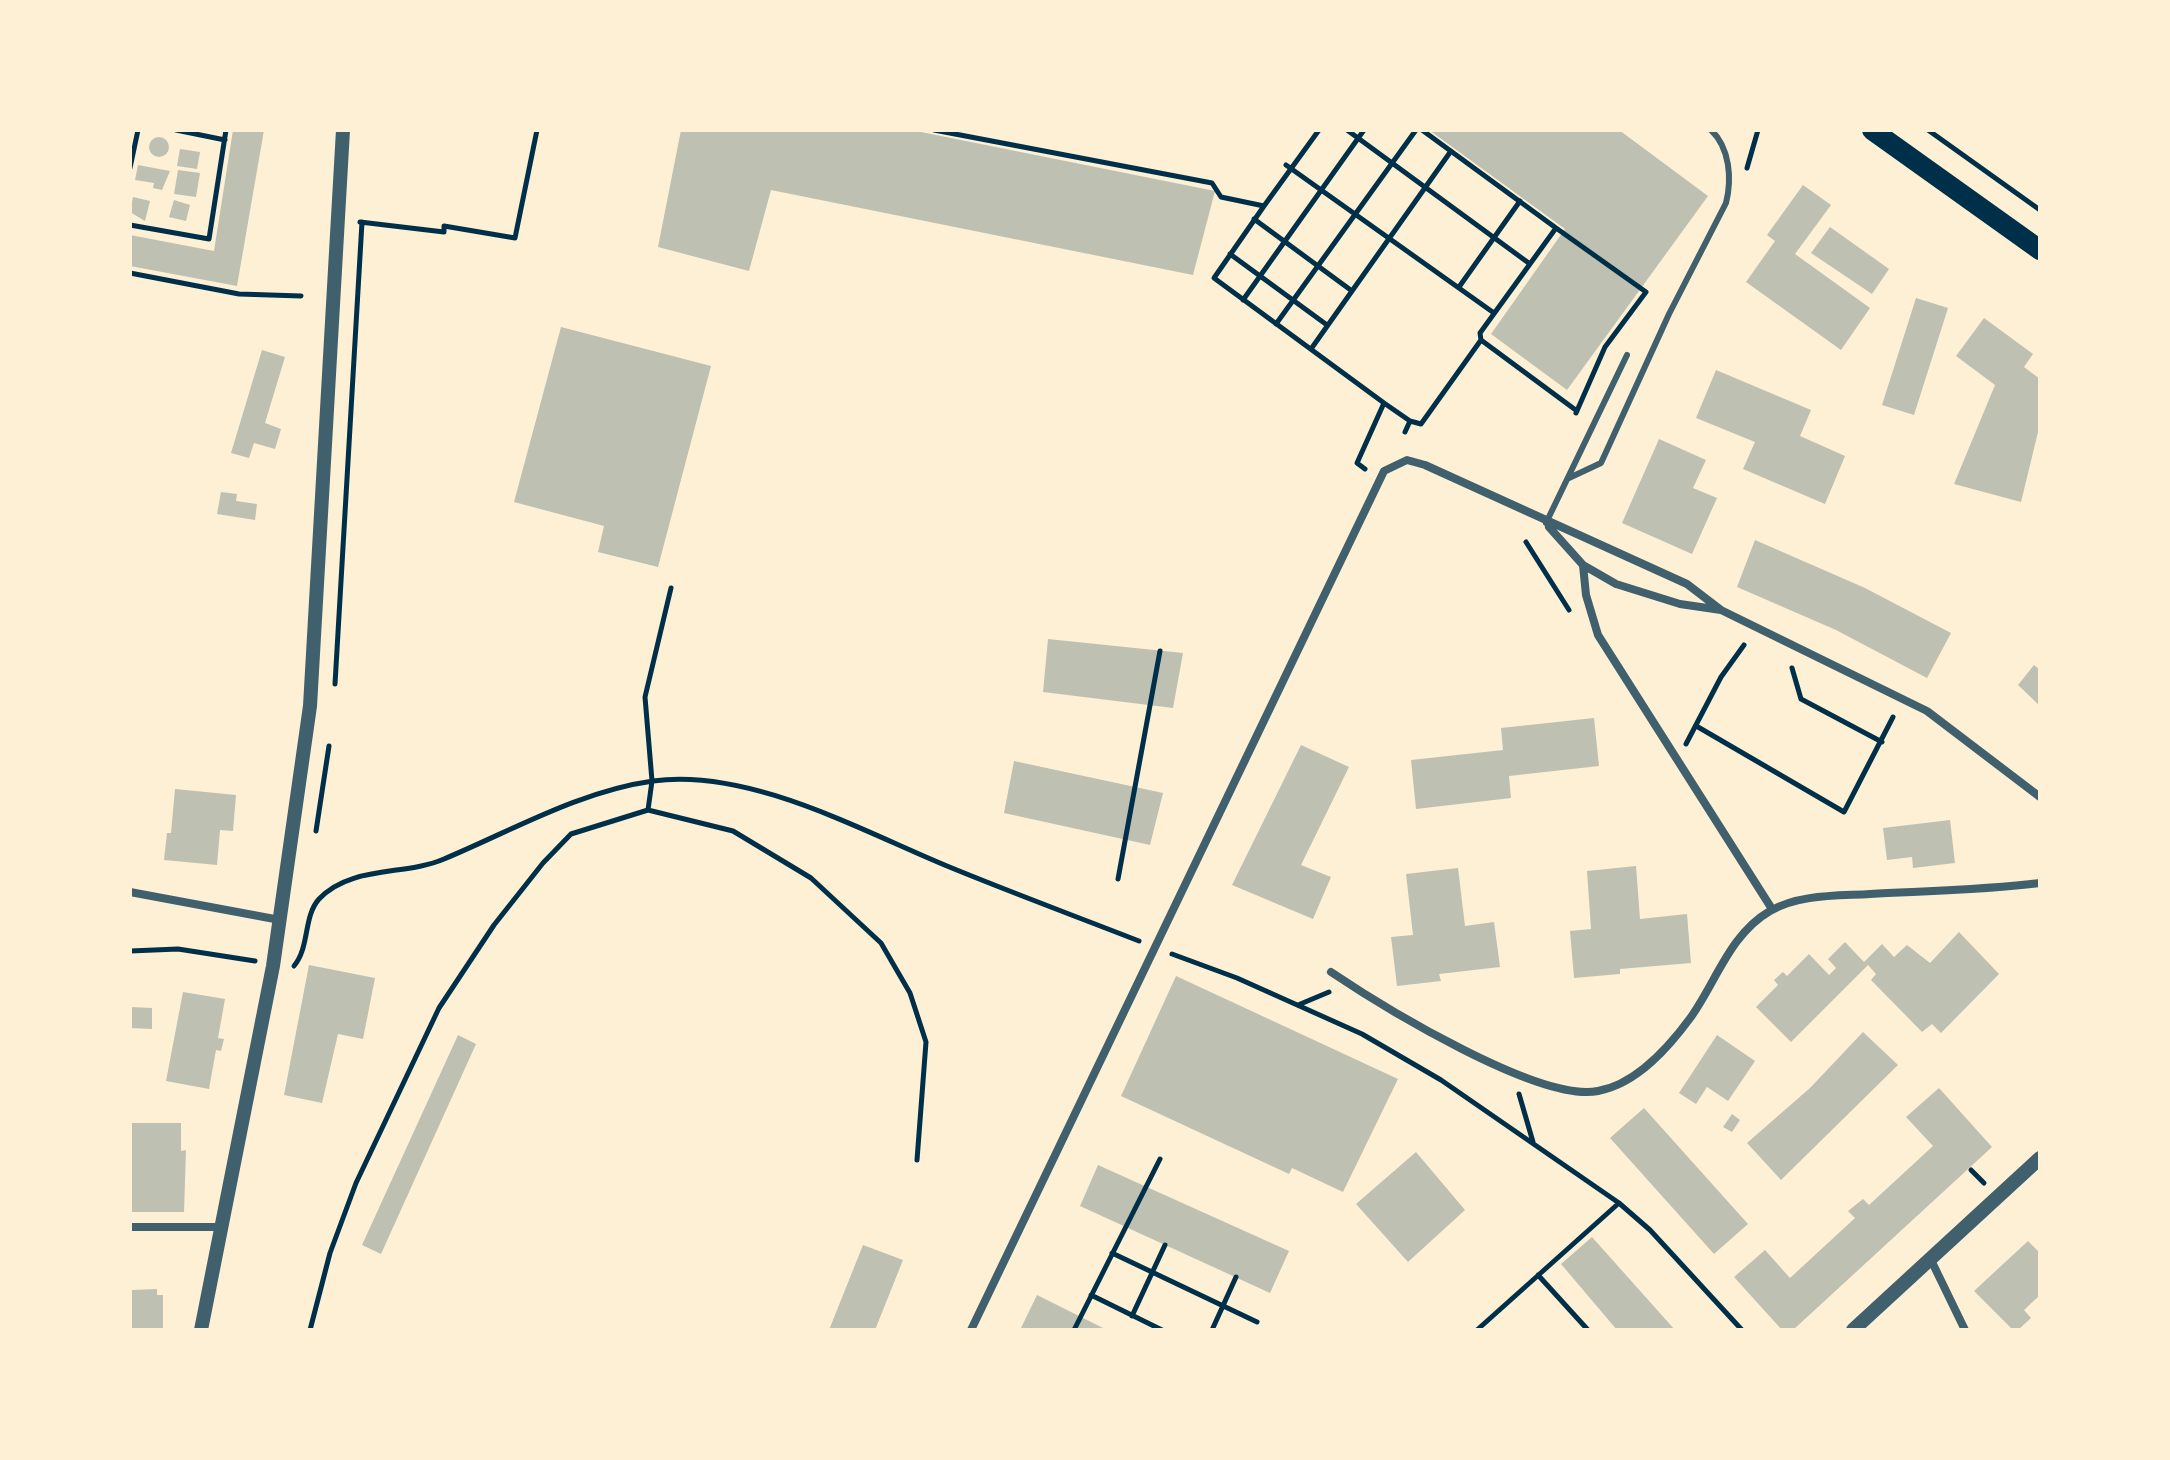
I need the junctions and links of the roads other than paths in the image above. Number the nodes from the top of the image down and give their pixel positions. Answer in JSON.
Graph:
{"nodes":[{"id":1,"x":343,"y":130,"type":"edge"},
{"id":2,"x":1711,"y":130,"type":"edge"},
{"id":3,"x":1872,"y":130,"type":"edge"},
{"id":4,"x":2040,"y":250,"type":"edge"},
{"id":5,"x":1627,"y":355,"type":"dead end"},
{"id":6,"x":1569,"y":478,"type":"junction"},
{"id":7,"x":1546,"y":523,"type":"junction"},
{"id":8,"x":1583,"y":565,"type":"junction"},
{"id":9,"x":1721,"y":610,"type":"junction"},
{"id":10,"x":2040,"y":797,"type":"edge"},
{"id":11,"x":2040,"y":883,"type":"edge"},
{"id":12,"x":130,"y":892,"type":"edge"},
{"id":13,"x":1772,"y":909,"type":"junction"},
{"id":14,"x":280,"y":920,"type":"junction"},
{"id":15,"x":1331,"y":972,"type":"dead end"},
{"id":16,"x":2040,"y":1158,"type":"edge"},
{"id":17,"x":130,"y":1227,"type":"edge"},
{"id":18,"x":222,"y":1227,"type":"junction"},
{"id":19,"x":1931,"y":1260,"type":"junction"},
{"id":20,"x":201,"y":1330,"type":"edge"},
{"id":21,"x":971,"y":1330,"type":"edge"},
{"id":22,"x":1853,"y":1330,"type":"edge"},
{"id":23,"x":1965,"y":1330,"type":"edge"}],
"edges":[{"from":1,"to":14,"type":"street"},
{"from":2,"to":6,"type":"lane"},
{"from":3,"to":4,"type":"main road"},
{"from":5,"to":6,"type":"lane"},
{"from":6,"to":7,"type":"lane"},
{"from":7,"to":8,"type":"street"},
{"from":7,"to":9,"type":"street"},
{"from":7,"to":21,"type":"street"},
{"from":8,"to":9,"type":"street"},
{"from":8,"to":13,"type":"street"},
{"from":9,"to":10,"type":"street"},
{"from":11,"to":13,"type":"street"},
{"from":12,"to":14,"type":"street"},
{"from":13,"to":15,"type":"street"},
{"from":14,"to":18,"type":"street"},
{"from":16,"to":19,"type":"street"},
{"from":17,"to":18,"type":"street"},
{"from":18,"to":20,"type":"street"},
{"from":19,"to":22,"type":"street"},
{"from":19,"to":23,"type":"street"}]}
